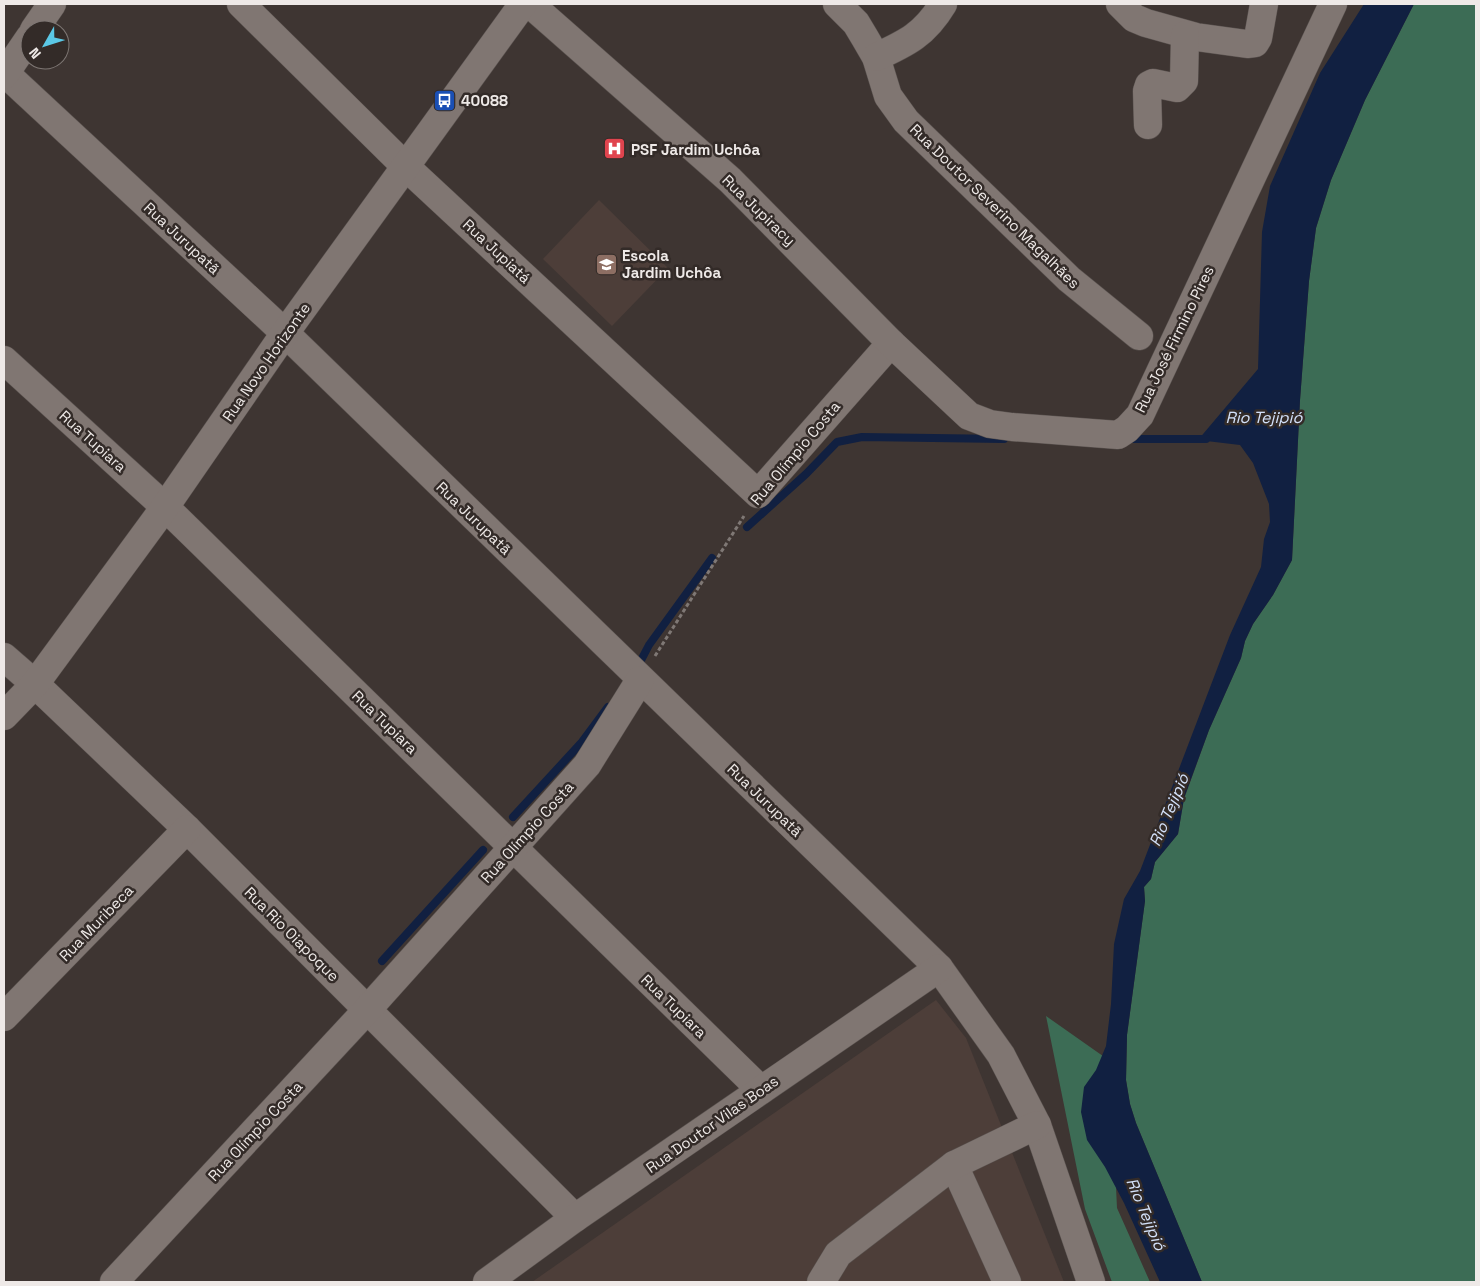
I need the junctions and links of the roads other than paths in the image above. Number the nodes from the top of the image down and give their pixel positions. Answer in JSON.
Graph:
{"nodes":[{"id":1,"x":52,"y":4,"type":"edge"},
{"id":2,"x":241,"y":4,"type":"edge"},
{"id":3,"x":523,"y":4,"type":"edge"},
{"id":4,"x":530,"y":4,"type":"edge"},
{"id":5,"x":837,"y":4,"type":"edge"},
{"id":6,"x":943,"y":4,"type":"edge"},
{"id":7,"x":1120,"y":4,"type":"edge"},
{"id":8,"x":1264,"y":4,"type":"edge"},
{"id":9,"x":1333,"y":4,"type":"edge"},
{"id":10,"x":41,"y":20,"type":"edge"},
{"id":11,"x":1185,"y":35,"type":"junction"},
{"id":12,"x":20,"y":51,"type":"edge"},
{"id":13,"x":876,"y":57,"type":"junction"},
{"id":14,"x":5,"y":74,"type":"edge"},
{"id":15,"x":1148,"y":125,"type":"dead end"},
{"id":16,"x":406,"y":166,"type":"junction"},
{"id":17,"x":286,"y":334,"type":"junction"},
{"id":18,"x":1138,"y":336,"type":"dead end"},
{"id":19,"x":891,"y":343,"type":"junction"},
{"id":20,"x":4,"y":360,"type":"edge"},
{"id":21,"x":758,"y":494,"type":"joint"},
{"id":22,"x":166,"y":507,"type":"junction"},
{"id":23,"x":4,"y":657,"type":"edge"},
{"id":24,"x":640,"y":680,"type":"junction"},
{"id":25,"x":35,"y":684,"type":"junction"},
{"id":26,"x":4,"y":716,"type":"edge"},
{"id":27,"x":187,"y":829,"type":"junction"},
{"id":28,"x":512,"y":848,"type":"junction"},
{"id":29,"x":939,"y":968,"type":"junction"},
{"id":30,"x":368,"y":1010,"type":"junction"},
{"id":31,"x":4,"y":1018,"type":"edge"},
{"id":32,"x":761,"y":1090,"type":"junction"},
{"id":33,"x":1037,"y":1125,"type":"junction"},
{"id":34,"x":954,"y":1165,"type":"junction"},
{"id":35,"x":575,"y":1218,"type":"junction"},
{"id":36,"x":114,"y":1282,"type":"edge"},
{"id":37,"x":487,"y":1282,"type":"edge"},
{"id":38,"x":820,"y":1282,"type":"edge"},
{"id":39,"x":1007,"y":1282,"type":"edge"},
{"id":40,"x":1091,"y":1282,"type":"edge"}],
"edges":[{"from":1,"to":10,"type":"street"},
{"from":2,"to":16,"type":"street","name":"Rua Jupiatá"},
{"from":3,"to":16,"type":"street","name":"Rua Novo Horizonte"},
{"from":4,"to":19,"type":"street","name":"Rua Jupiracy"},
{"from":5,"to":13,"type":"street","name":"Rua Doutor Severino Magalhães"},
{"from":6,"to":13,"type":"street"},
{"from":7,"to":11,"type":"street"},
{"from":8,"to":11,"type":"street"},
{"from":9,"to":19,"type":"street","name":"Rua José Firmino Pires"},
{"from":11,"to":15,"type":"street"},
{"from":12,"to":14,"type":"street"},
{"from":13,"to":18,"type":"street","name":"Rua Doutor Severino Magalhães"},
{"from":14,"to":17,"type":"street","name":"Rua Jurupatã"},
{"from":16,"to":17,"type":"street","name":"Rua Novo Horizonte"},
{"from":16,"to":21,"type":"street","name":"Rua Jupiatá"},
{"from":17,"to":22,"type":"street","name":"Rua Novo Horizonte"},
{"from":17,"to":24,"type":"street","name":"Rua Jurupatã"},
{"from":19,"to":21,"type":"street","name":"Rua Olímpio Costa"},
{"from":20,"to":22,"type":"street","name":"Rua Tupiara"},
{"from":22,"to":25,"type":"street","name":"Rua Novo Horizonte"},
{"from":22,"to":28,"type":"street","name":"Rua Tupiara"},
{"from":23,"to":25,"type":"street","name":"Rua Rio Oiapoque"},
{"from":24,"to":28,"type":"street","name":"Rua Olímpio Costa"},
{"from":24,"to":29,"type":"street","name":"Rua Jurupatã"},
{"from":25,"to":26,"type":"street","name":"Rua Novo Horizonte"},
{"from":25,"to":27,"type":"street","name":"Rua Rio Oiapoque"},
{"from":27,"to":30,"type":"street","name":"Rua Rio Oiapoque"},
{"from":27,"to":31,"type":"street","name":"Rua Muribeca"},
{"from":28,"to":30,"type":"street","name":"Rua Olímpio Costa"},
{"from":28,"to":32,"type":"street","name":"Rua Tupiara"},
{"from":29,"to":32,"type":"street","name":"Rua Doutor Vilas Boas"},
{"from":29,"to":33,"type":"street","name":"Rua Jurupatã"},
{"from":30,"to":35,"type":"street","name":"Rua Rio Oiapoque"},
{"from":30,"to":36,"type":"street","name":"Rua Olímpio Costa"},
{"from":32,"to":35,"type":"street","name":"Rua Doutor Vilas Boas"},
{"from":33,"to":34,"type":"street"},
{"from":33,"to":40,"type":"street","name":"Rua Jurupatã"},
{"from":34,"to":38,"type":"street"},
{"from":34,"to":39,"type":"street"},
{"from":35,"to":37,"type":"street","name":"Rua Doutor Vilas Boas"}]}
